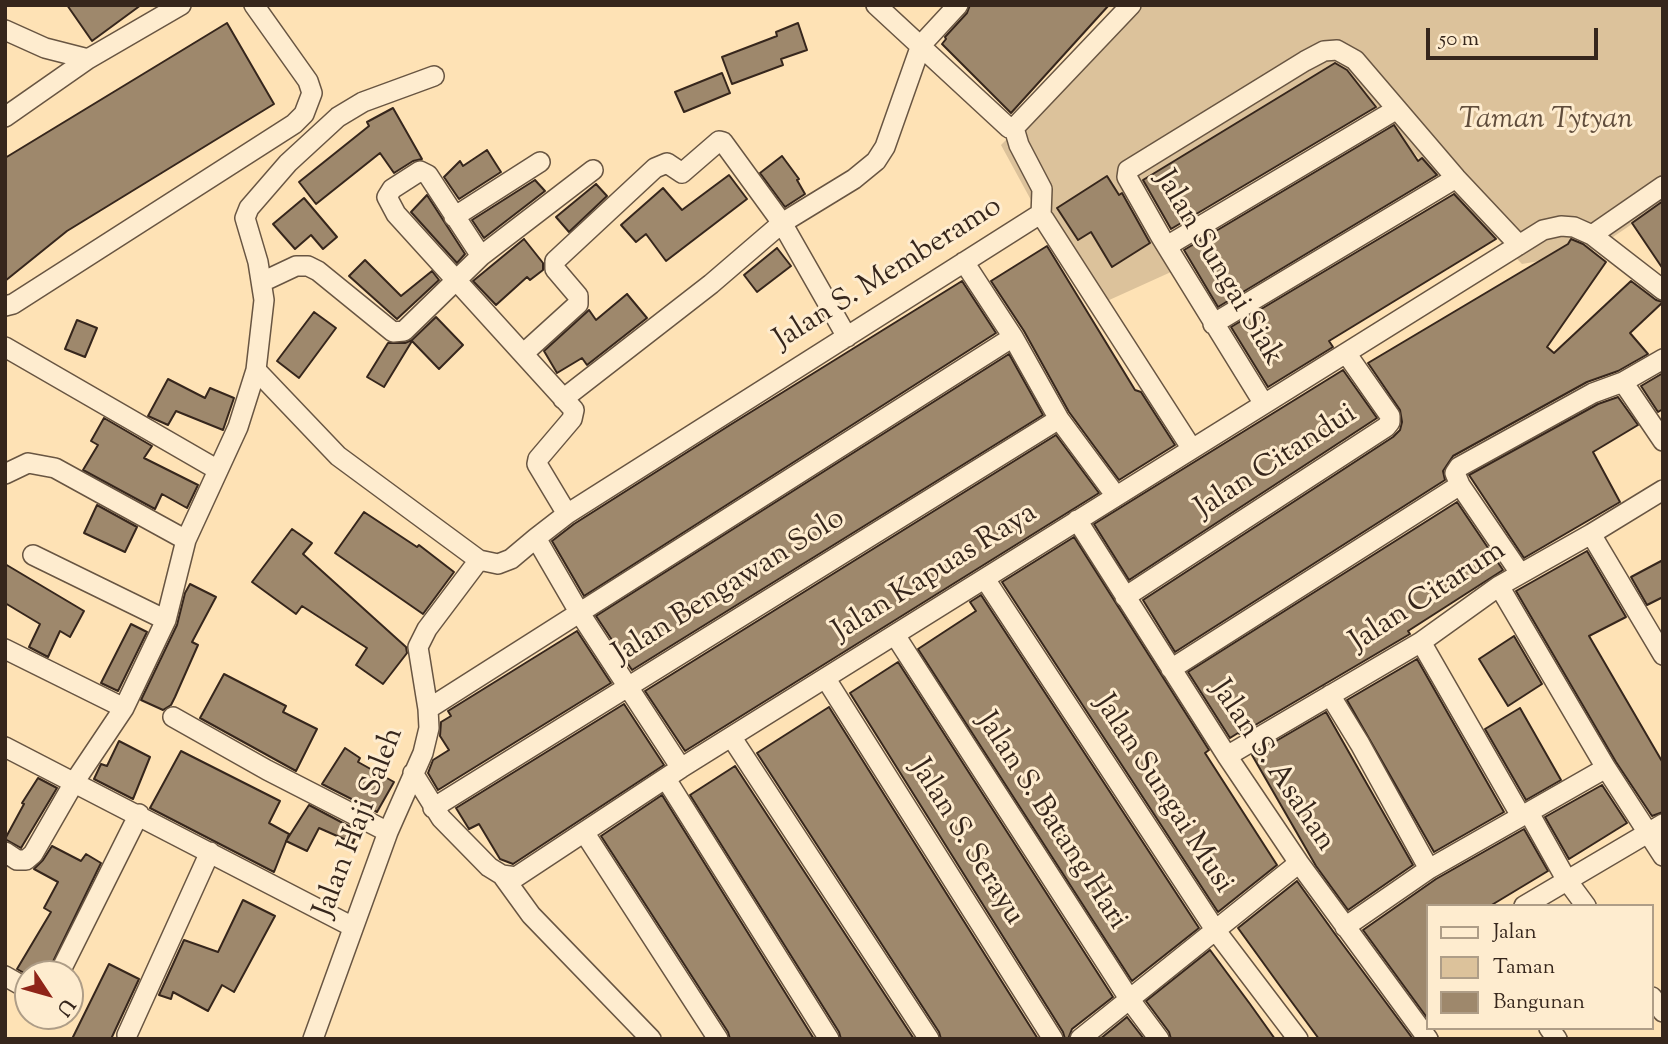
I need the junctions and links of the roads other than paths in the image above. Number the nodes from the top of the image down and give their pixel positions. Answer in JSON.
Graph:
{"nodes":[{"id":1,"x":181,"y":5,"type":"edge"},
{"id":2,"x":254,"y":5,"type":"edge"},
{"id":3,"x":876,"y":5,"type":"edge"},
{"id":4,"x":958,"y":5,"type":"edge"},
{"id":5,"x":1131,"y":5,"type":"edge"},
{"id":6,"x":5,"y":30,"type":"edge"},
{"id":7,"x":920,"y":45,"type":"junction"},
{"id":8,"x":88,"y":59,"type":"junction"},
{"id":9,"x":434,"y":76,"type":"dead end"},
{"id":10,"x":1397,"y":109,"type":"junction"},
{"id":11,"x":5,"y":117,"type":"edge"},
{"id":12,"x":1017,"y":136,"type":"junction"},
{"id":13,"x":540,"y":162,"type":"dead end"},
{"id":14,"x":593,"y":170,"type":"dead end"},
{"id":15,"x":1456,"y":178,"type":"junction"},
{"id":16,"x":1663,"y":186,"type":"edge"},
{"id":17,"x":1041,"y":216,"type":"junction"},
{"id":18,"x":454,"y":217,"type":"junction"},
{"id":19,"x":782,"y":223,"type":"junction"},
{"id":20,"x":1592,"y":234,"type":"junction"},
{"id":21,"x":1519,"y":245,"type":"junction"},
{"id":22,"x":1167,"y":246,"type":"junction"},
{"id":23,"x":481,"y":256,"type":"junction"},
{"id":24,"x":964,"y":262,"type":"junction"},
{"id":25,"x":262,"y":282,"type":"junction"},
{"id":26,"x":456,"y":283,"type":"junction"},
{"id":27,"x":1663,"y":290,"type":"edge"},
{"id":28,"x":5,"y":306,"type":"edge"},
{"id":29,"x":1213,"y":324,"type":"junction"},
{"id":30,"x":847,"y":337,"type":"junction"},
{"id":31,"x":1013,"y":337,"type":"junction"},
{"id":32,"x":5,"y":347,"type":"edge"},
{"id":33,"x":523,"y":353,"type":"junction"},
{"id":34,"x":1346,"y":353,"type":"junction"},
{"id":35,"x":1663,"y":359,"type":"edge"},
{"id":36,"x":256,"y":370,"type":"junction"},
{"id":37,"x":1623,"y":382,"type":"junction"},
{"id":38,"x":563,"y":399,"type":"junction"},
{"id":39,"x":1264,"y":404,"type":"junction"},
{"id":40,"x":1059,"y":419,"type":"junction"},
{"id":41,"x":1663,"y":441,"type":"edge"},
{"id":42,"x":1192,"y":449,"type":"junction"},
{"id":43,"x":218,"y":470,"type":"junction"},
{"id":44,"x":5,"y":474,"type":"edge"},
{"id":45,"x":1460,"y":485,"type":"junction"},
{"id":46,"x":1663,"y":490,"type":"edge"},
{"id":47,"x":1116,"y":496,"type":"junction"},
{"id":48,"x":567,"y":513,"type":"junction"},
{"id":49,"x":1077,"y":520,"type":"junction"},
{"id":50,"x":1591,"y":534,"type":"junction"},
{"id":51,"x":536,"y":538,"type":"junction"},
{"id":52,"x":186,"y":540,"type":"junction"},
{"id":53,"x":33,"y":555,"type":"dead end"},
{"id":54,"x":479,"y":560,"type":"junction"},
{"id":55,"x":1520,"y":573,"type":"junction"},
{"id":56,"x":985,"y":579,"type":"junction"},
{"id":57,"x":1499,"y":586,"type":"junction"},
{"id":58,"x":1125,"y":597,"type":"junction"},
{"id":59,"x":579,"y":612,"type":"junction"},
{"id":60,"x":166,"y":620,"type":"junction"},
{"id":61,"x":895,"y":635,"type":"junction"},
{"id":62,"x":1421,"y":642,"type":"junction"},
{"id":63,"x":5,"y":649,"type":"edge"},
{"id":64,"x":1663,"y":656,"type":"edge"},
{"id":65,"x":1171,"y":669,"type":"junction"},
{"id":66,"x":826,"y":679,"type":"junction"},
{"id":67,"x":626,"y":687,"type":"junction"},
{"id":68,"x":1330,"y":695,"type":"junction"},
{"id":69,"x":124,"y":708,"type":"junction"},
{"id":70,"x":428,"y":709,"type":"junction"},
{"id":71,"x":173,"y":716,"type":"dead end"},
{"id":72,"x":732,"y":738,"type":"junction"},
{"id":73,"x":5,"y":747,"type":"edge"},
{"id":74,"x":1227,"y":756,"type":"junction"},
{"id":75,"x":1606,"y":768,"type":"junction"},
{"id":76,"x":413,"y":773,"type":"junction"},
{"id":77,"x":674,"y":774,"type":"junction"},
{"id":78,"x":75,"y":781,"type":"junction"},
{"id":79,"x":433,"y":808,"type":"junction"},
{"id":80,"x":139,"y":814,"type":"junction"},
{"id":81,"x":1525,"y":815,"type":"junction"},
{"id":82,"x":1656,"y":828,"type":"edge"},
{"id":83,"x":388,"y":832,"type":"junction"},
{"id":84,"x":584,"y":832,"type":"junction"},
{"id":85,"x":5,"y":852,"type":"edge"},
{"id":86,"x":210,"y":852,"type":"junction"},
{"id":87,"x":1663,"y":856,"type":"edge"},
{"id":88,"x":1299,"y":863,"type":"junction"},
{"id":89,"x":1429,"y":869,"type":"junction"},
{"id":90,"x":502,"y":876,"type":"junction"},
{"id":91,"x":1566,"y":879,"type":"junction"},
{"id":92,"x":1527,"y":904,"type":"edge"},
{"id":93,"x":1585,"y":904,"type":"edge"},
{"id":94,"x":1345,"y":926,"type":"junction"},
{"id":95,"x":353,"y":927,"type":"junction"},
{"id":96,"x":1216,"y":932,"type":"junction"},
{"id":97,"x":67,"y":960,"type":"edge"},
{"id":98,"x":1130,"y":1000,"type":"junction"},
{"id":99,"x":127,"y":1035,"type":"dead end"},
{"id":100,"x":313,"y":1039,"type":"edge"},
{"id":101,"x":651,"y":1039,"type":"edge"},
{"id":102,"x":718,"y":1039,"type":"edge"},
{"id":103,"x":829,"y":1039,"type":"edge"},
{"id":104,"x":929,"y":1039,"type":"edge"},
{"id":105,"x":1053,"y":1039,"type":"edge"},
{"id":106,"x":1080,"y":1039,"type":"edge"},
{"id":107,"x":1159,"y":1039,"type":"edge"},
{"id":108,"x":1297,"y":1039,"type":"edge"},
{"id":109,"x":1428,"y":1039,"type":"edge"}],
"edges":[{"from":1,"to":8,"type":"street"},
{"from":2,"to":28,"type":"street"},
{"from":3,"to":7,"type":"street"},
{"from":4,"to":7,"type":"street"},
{"from":5,"to":12,"type":"street"},
{"from":6,"to":8,"type":"street"},
{"from":7,"to":12,"type":"street"},
{"from":7,"to":19,"type":"street"},
{"from":8,"to":11,"type":"street"},
{"from":9,"to":25,"type":"street"},
{"from":10,"to":15,"type":"street","name":"Jalan Sungai Siak"},
{"from":10,"to":22,"type":"street"},
{"from":10,"to":22,"type":"street","name":"Jalan Sungai Siak"},
{"from":12,"to":17,"type":"street"},
{"from":13,"to":18,"type":"street"},
{"from":14,"to":23,"type":"street"},
{"from":15,"to":21,"type":"street","name":"Jalan Sungai Siak"},
{"from":15,"to":29,"type":"street"},
{"from":16,"to":20,"type":"street"},
{"from":17,"to":24,"type":"street","name":"Jalan S. Memberamo"},
{"from":17,"to":42,"type":"street","name":"Jalan S. Memberamo"},
{"from":18,"to":23,"type":"street"},
{"from":18,"to":26,"type":"street"},
{"from":19,"to":30,"type":"street"},
{"from":19,"to":33,"type":"street"},
{"from":19,"to":38,"type":"street"},
{"from":20,"to":21,"type":"street","name":"Jalan Kapuas Raya"},
{"from":20,"to":27,"type":"street"},
{"from":21,"to":34,"type":"street","name":"Jalan Kapuas Raya"},
{"from":22,"to":29,"type":"street","name":"Jalan Sungai Siak"},
{"from":23,"to":26,"type":"street"},
{"from":24,"to":30,"type":"street","name":"Jalan S. Memberamo"},
{"from":24,"to":31,"type":"street"},
{"from":25,"to":26,"type":"street"},
{"from":25,"to":36,"type":"street"},
{"from":26,"to":33,"type":"street"},
{"from":29,"to":39,"type":"street","name":"Jalan Sungai Siak"},
{"from":30,"to":48,"type":"street","name":"Jalan S. Memberamo"},
{"from":31,"to":40,"type":"street"},
{"from":31,"to":59,"type":"street"},
{"from":32,"to":43,"type":"street"},
{"from":33,"to":38,"type":"street"},
{"from":34,"to":39,"type":"street","name":"Jalan Kapuas Raya"},
{"from":34,"to":58,"type":"street","name":"Jalan Citandui"},
{"from":35,"to":37,"type":"street"},
{"from":36,"to":43,"type":"street"},
{"from":36,"to":54,"type":"street"},
{"from":37,"to":41,"type":"street"},
{"from":37,"to":45,"type":"street"},
{"from":38,"to":48,"type":"street"},
{"from":39,"to":42,"type":"street","name":"Jalan Kapuas Raya"},
{"from":40,"to":47,"type":"street"},
{"from":40,"to":67,"type":"street","name":"Jalan Bengawan Solo"},
{"from":42,"to":47,"type":"street","name":"Jalan Kapuas Raya"},
{"from":43,"to":52,"type":"street"},
{"from":44,"to":52,"type":"street"},
{"from":45,"to":55,"type":"street"},
{"from":45,"to":65,"type":"street"},
{"from":46,"to":50,"type":"street","name":"Jalan Citarum"},
{"from":47,"to":49,"type":"street","name":"Jalan Kapuas Raya"},
{"from":48,"to":51,"type":"street","name":"Jalan S. Memberamo"},
{"from":49,"to":56,"type":"street","name":"Jalan Kapuas Raya"},
{"from":49,"to":58,"type":"street","name":"Jalan S. Asahan"},
{"from":50,"to":55,"type":"street","name":"Jalan Citarum"},
{"from":50,"to":64,"type":"street"},
{"from":51,"to":54,"type":"street","name":"Jalan S. Memberamo"},
{"from":51,"to":59,"type":"street"},
{"from":52,"to":60,"type":"street"},
{"from":53,"to":60,"type":"street"},
{"from":54,"to":70,"type":"street","name":"Jalan Haji Saleh"},
{"from":55,"to":57,"type":"street","name":"Jalan Citarum"},
{"from":56,"to":61,"type":"street","name":"Jalan Kapuas Raya"},
{"from":56,"to":96,"type":"street","name":"Jalan Sungai Musi"},
{"from":57,"to":62,"type":"street","name":"Jalan Citarum"},
{"from":57,"to":75,"type":"street"},
{"from":58,"to":65,"type":"street","name":"Jalan S. Asahan"},
{"from":59,"to":67,"type":"street"},
{"from":59,"to":70,"type":"street"},
{"from":60,"to":69,"type":"street"},
{"from":61,"to":66,"type":"street","name":"Jalan Kapuas Raya"},
{"from":61,"to":98,"type":"street","name":"Jalan S. Batang Hari"},
{"from":62,"to":68,"type":"street","name":"Jalan Citarum"},
{"from":62,"to":81,"type":"street"},
{"from":63,"to":69,"type":"street"},
{"from":65,"to":74,"type":"street","name":"Jalan S. Asahan"},
{"from":66,"to":72,"type":"street","name":"Jalan Kapuas Raya"},
{"from":66,"to":105,"type":"street","name":"Jalan S. Serayu"},
{"from":67,"to":77,"type":"street"},
{"from":67,"to":79,"type":"street","name":"Jalan Bengawan Solo"},
{"from":68,"to":74,"type":"street","name":"Jalan Citarum"},
{"from":68,"to":89,"type":"street"},
{"from":69,"to":78,"type":"street"},
{"from":70,"to":76,"type":"street","name":"Jalan Haji Saleh"},
{"from":71,"to":83,"type":"street"},
{"from":72,"to":77,"type":"street","name":"Jalan Kapuas Raya"},
{"from":72,"to":104,"type":"street"},
{"from":73,"to":78,"type":"street"},
{"from":74,"to":88,"type":"street","name":"Jalan S. Asahan"},
{"from":75,"to":81,"type":"street"},
{"from":75,"to":82,"type":"street"},
{"from":76,"to":79,"type":"street"},
{"from":76,"to":83,"type":"street","name":"Jalan Haji Saleh"},
{"from":77,"to":84,"type":"street","name":"Jalan Kapuas Raya"},
{"from":77,"to":103,"type":"street"},
{"from":78,"to":80,"type":"street"},
{"from":78,"to":85,"type":"street"},
{"from":79,"to":90,"type":"street"},
{"from":80,"to":86,"type":"street"},
{"from":80,"to":97,"type":"street"},
{"from":81,"to":89,"type":"street"},
{"from":81,"to":91,"type":"street"},
{"from":82,"to":87,"type":"street"},
{"from":82,"to":91,"type":"street"},
{"from":83,"to":95,"type":"street","name":"Jalan Haji Saleh"},
{"from":84,"to":90,"type":"street","name":"Jalan Kapuas Raya"},
{"from":84,"to":102,"type":"street"},
{"from":86,"to":95,"type":"street"},
{"from":86,"to":99,"type":"street"},
{"from":88,"to":94,"type":"street","name":"Jalan S. Asahan"},
{"from":88,"to":96,"type":"street"},
{"from":89,"to":94,"type":"street"},
{"from":90,"to":101,"type":"street"},
{"from":91,"to":92,"type":"street"},
{"from":91,"to":93,"type":"street"},
{"from":94,"to":109,"type":"street","name":"Jalan S. Asahan"},
{"from":95,"to":100,"type":"street","name":"Jalan Haji Saleh"},
{"from":96,"to":98,"type":"street"},
{"from":96,"to":108,"type":"street","name":"Jalan Sungai Musi"},
{"from":98,"to":106,"type":"street"},
{"from":98,"to":107,"type":"street","name":"Jalan S. Batang Hari"}]}
